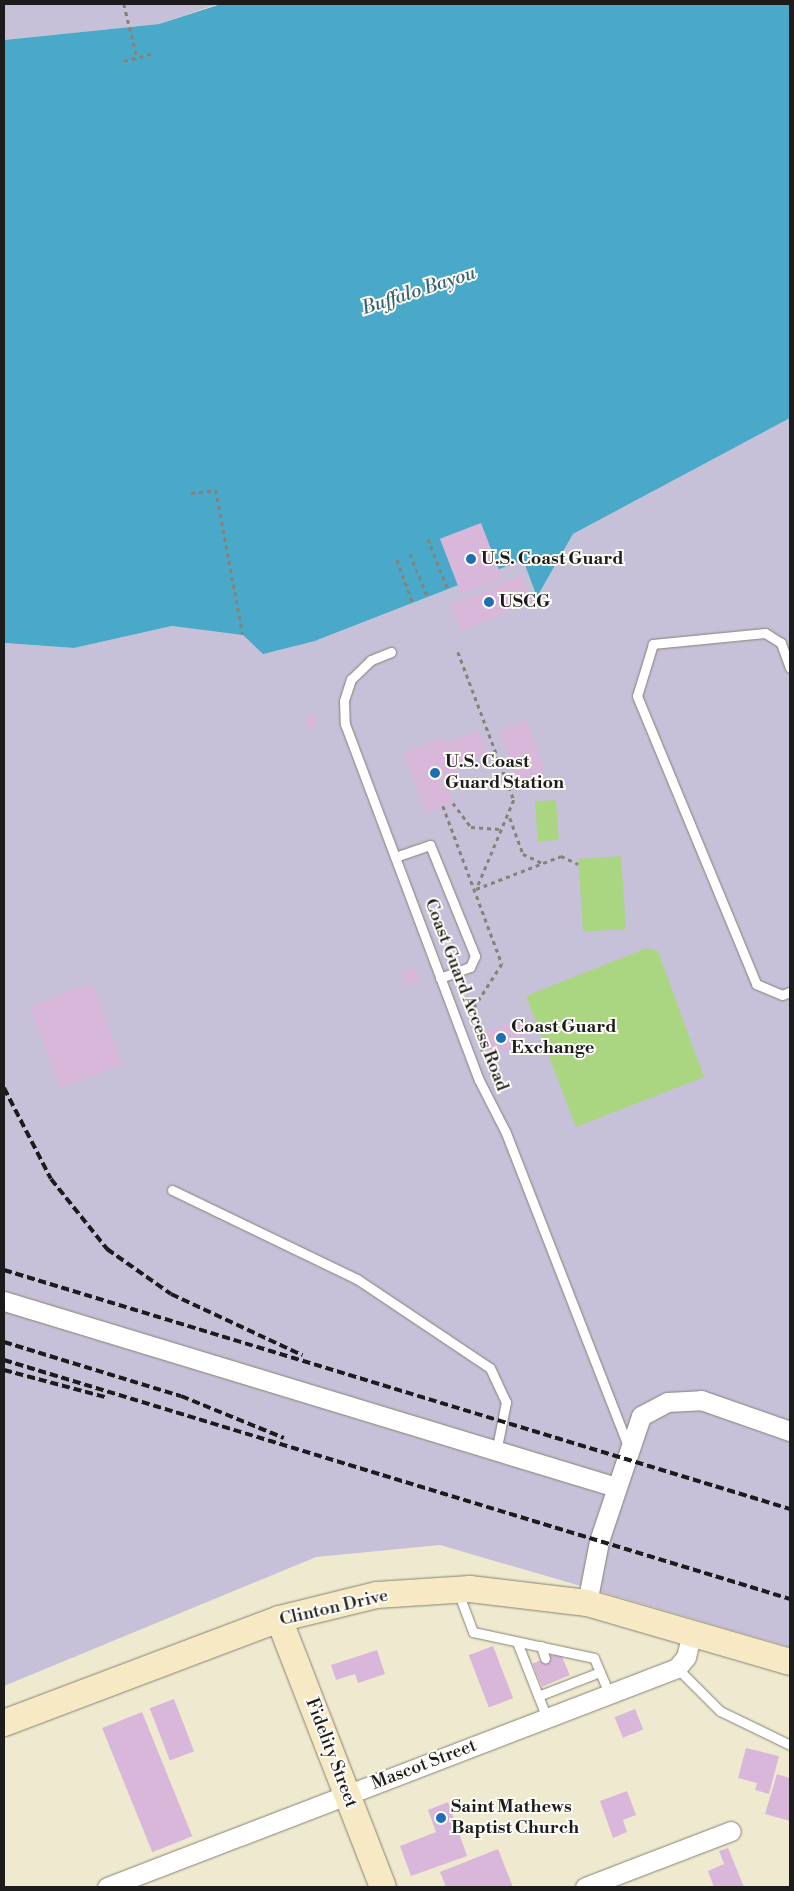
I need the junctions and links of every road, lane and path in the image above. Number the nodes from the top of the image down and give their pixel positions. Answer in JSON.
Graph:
{"nodes":[{"id":1,"x":124,"y":4,"type":"edge"},
{"id":2,"x":154,"y":53,"type":"dead end"},
{"id":3,"x":137,"y":58,"type":"junction"},
{"id":4,"x":124,"y":61,"type":"dead end"},
{"id":5,"x":191,"y":493,"type":"dead end"},
{"id":6,"x":428,"y":539,"type":"dead end"},
{"id":7,"x":410,"y":554,"type":"dead end"},
{"id":8,"x":397,"y":560,"type":"dead end"},
{"id":9,"x":448,"y":589,"type":"dead end"},
{"id":10,"x":428,"y":597,"type":"dead end"},
{"id":11,"x":414,"y":603,"type":"dead end"},
{"id":12,"x":243,"y":635,"type":"dead end"},
{"id":13,"x":391,"y":652,"type":"dead end"},
{"id":14,"x":458,"y":652,"type":"dead end"},
{"id":15,"x":790,"y":668,"type":"edge"},
{"id":16,"x":453,"y":803,"type":"dead end"},
{"id":17,"x":443,"y":806,"type":"dead end"},
{"id":18,"x":510,"y":818,"type":"junction"},
{"id":19,"x":499,"y":829,"type":"junction"},
{"id":20,"x":395,"y":857,"type":"junction"},
{"id":21,"x":543,"y":863,"type":"junction"},
{"id":22,"x":578,"y":864,"type":"dead end"},
{"id":23,"x":476,"y":889,"type":"junction"},
{"id":24,"x":440,"y":978,"type":"junction"},
{"id":25,"x":790,"y":992,"type":"edge"},
{"id":26,"x":472,"y":1024,"type":"dead end"},
{"id":27,"x":476,"y":1033,"type":"dead end"},
{"id":28,"x":497,"y":1087,"type":"dead end"},
{"id":29,"x":172,"y":1190,"type":"dead end"},
{"id":30,"x":4,"y":1301,"type":"edge"},
{"id":31,"x":790,"y":1431,"type":"edge"},
{"id":32,"x":629,"y":1448,"type":"junction"},
{"id":33,"x":496,"y":1452,"type":"junction"},
{"id":34,"x":616,"y":1487,"type":"junction"},
{"id":35,"x":457,"y":1590,"type":"junction"},
{"id":36,"x":587,"y":1603,"type":"junction"},
{"id":37,"x":278,"y":1619,"type":"junction"},
{"id":38,"x":692,"y":1633,"type":"junction"},
{"id":39,"x":517,"y":1642,"type":"junction"},
{"id":40,"x":541,"y":1646,"type":"junction"},
{"id":41,"x":735,"y":1646,"type":"junction"},
{"id":42,"x":545,"y":1658,"type":"dead end"},
{"id":43,"x":790,"y":1662,"type":"edge"},
{"id":44,"x":677,"y":1668,"type":"junction"},
{"id":45,"x":790,"y":1668,"type":"edge"},
{"id":46,"x":600,"y":1672,"type":"junction"},
{"id":47,"x":608,"y":1694,"type":"junction"},
{"id":48,"x":538,"y":1696,"type":"junction"},
{"id":49,"x":547,"y":1718,"type":"junction"},
{"id":50,"x":4,"y":1723,"type":"edge"},
{"id":51,"x":790,"y":1745,"type":"edge"},
{"id":52,"x":346,"y":1794,"type":"junction"},
{"id":53,"x":731,"y":1831,"type":"dead end"},
{"id":54,"x":107,"y":1887,"type":"edge"},
{"id":55,"x":383,"y":1887,"type":"edge"},
{"id":56,"x":585,"y":1887,"type":"edge"}],
"edges":[{"from":1,"to":3,"type":"path"},
{"from":2,"to":3,"type":"path"},
{"from":3,"to":4,"type":"path"},
{"from":5,"to":12,"type":"path"},
{"from":6,"to":9,"type":"path"},
{"from":7,"to":10,"type":"path"},
{"from":8,"to":11,"type":"path"},
{"from":13,"to":20,"type":"lane","name":"Coast Guard Access Road"},
{"from":14,"to":18,"type":"path"},
{"from":15,"to":25,"type":"lane"},
{"from":16,"to":19,"type":"path"},
{"from":17,"to":23,"type":"path"},
{"from":18,"to":19,"type":"path"},
{"from":18,"to":21,"type":"path"},
{"from":19,"to":23,"type":"path"},
{"from":20,"to":24,"type":"lane","name":"Coast Guard Access Road"},
{"from":20,"to":24,"type":"lane"},
{"from":21,"to":22,"type":"path"},
{"from":21,"to":23,"type":"path"},
{"from":23,"to":26,"type":"path"},
{"from":24,"to":32,"type":"lane","name":"Coast Guard Access Road"},
{"from":27,"to":28,"type":"path"},
{"from":29,"to":33,"type":"lane"},
{"from":30,"to":33,"type":"street"},
{"from":31,"to":32,"type":"street"},
{"from":32,"to":34,"type":"street"},
{"from":33,"to":34,"type":"street"},
{"from":34,"to":36,"type":"street"},
{"from":35,"to":36,"type":"main road","name":"Clinton Drive"},
{"from":35,"to":37,"type":"main road","name":"Clinton Drive"},
{"from":35,"to":39,"type":"lane"},
{"from":36,"to":38,"type":"main road","name":"Clinton Drive"},
{"from":37,"to":50,"type":"main road","name":"Clinton Drive"},
{"from":37,"to":52,"type":"main road","name":"Fidelity Street"},
{"from":38,"to":41,"type":"main road","name":"Clinton Drive"},
{"from":38,"to":44,"type":"street"},
{"from":39,"to":40,"type":"lane"},
{"from":39,"to":48,"type":"lane"},
{"from":40,"to":42,"type":"lane"},
{"from":40,"to":46,"type":"lane"},
{"from":41,"to":43,"type":"main road","name":"Clinton Drive"},
{"from":41,"to":45,"type":"main road","name":"Clinton Drive"},
{"from":44,"to":47,"type":"street","name":"Mascot Street"},
{"from":44,"to":51,"type":"lane"},
{"from":46,"to":47,"type":"lane"},
{"from":46,"to":48,"type":"lane"},
{"from":47,"to":49,"type":"street","name":"Mascot Street"},
{"from":48,"to":49,"type":"lane"},
{"from":49,"to":52,"type":"street","name":"Mascot Street"},
{"from":52,"to":54,"type":"street","name":"Mascot Street"},
{"from":52,"to":55,"type":"main road","name":"Fidelity Street"},
{"from":53,"to":56,"type":"street"}]}
